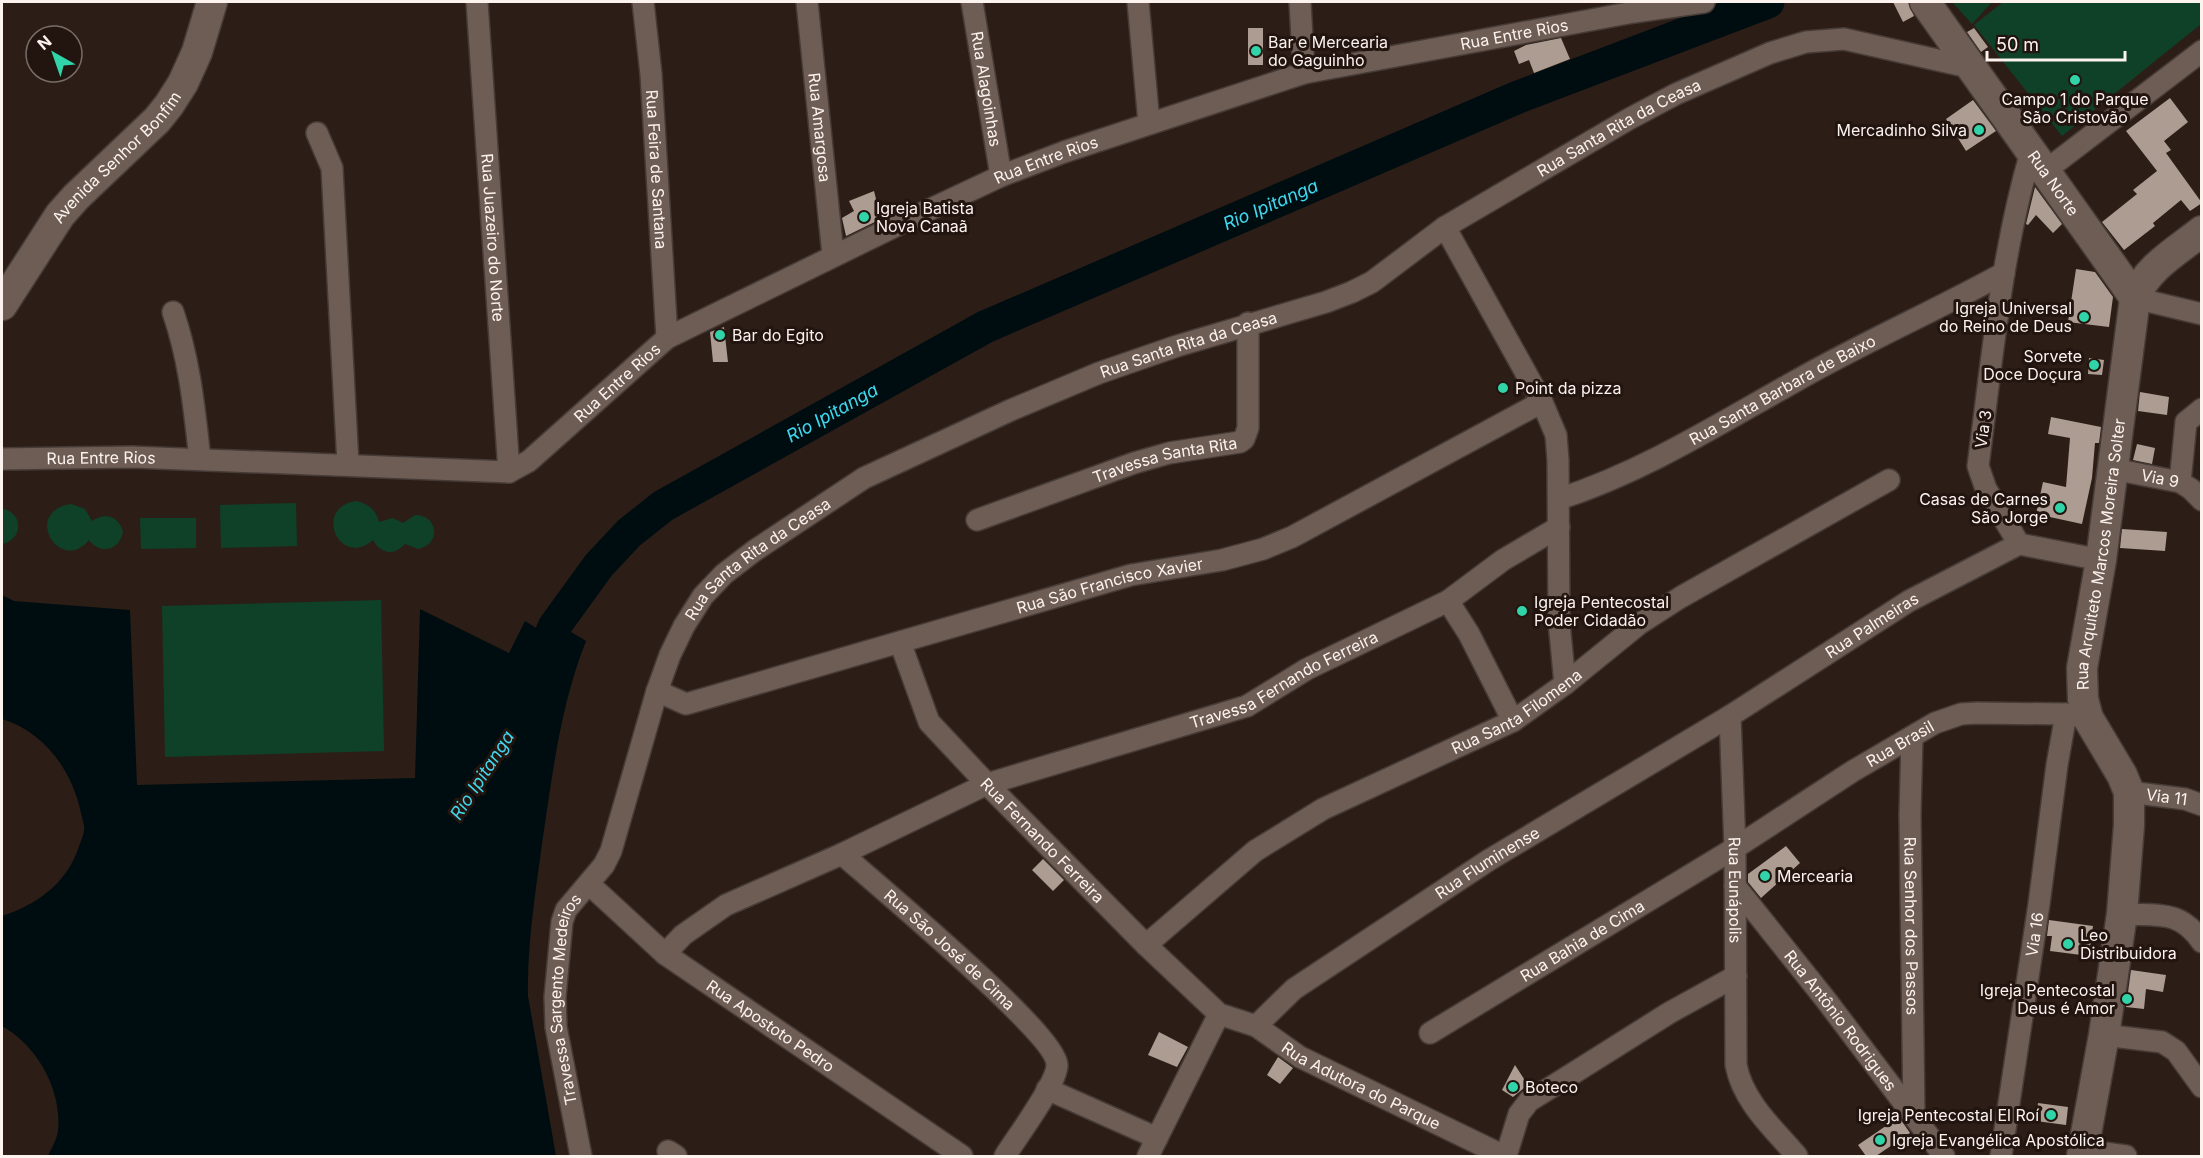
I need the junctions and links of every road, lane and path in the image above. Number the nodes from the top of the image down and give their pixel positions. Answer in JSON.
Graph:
{"nodes":[{"id":1,"x":212,"y":2,"type":"edge"},
{"id":2,"x":477,"y":2,"type":"edge"},
{"id":3,"x":643,"y":2,"type":"edge"},
{"id":4,"x":807,"y":2,"type":"edge"},
{"id":5,"x":972,"y":2,"type":"edge"},
{"id":6,"x":1138,"y":2,"type":"edge"},
{"id":7,"x":1300,"y":2,"type":"edge"},
{"id":8,"x":1704,"y":2,"type":"edge"},
{"id":9,"x":1925,"y":2,"type":"edge"},
{"id":10,"x":1635,"y":7,"type":"edge"},
{"id":11,"x":2202,"y":51,"type":"edge"},
{"id":12,"x":1973,"y":68,"type":"junction"},
{"id":13,"x":1304,"y":73,"type":"junction"},
{"id":14,"x":1149,"y":123,"type":"junction"},
{"id":15,"x":317,"y":133,"type":"dead end"},
{"id":16,"x":2038,"y":161,"type":"junction"},
{"id":17,"x":1001,"y":176,"type":"junction"},
{"id":18,"x":1445,"y":226,"type":"junction"},
{"id":19,"x":2202,"y":231,"type":"edge"},
{"id":20,"x":833,"y":255,"type":"junction"},
{"id":21,"x":2004,"y":273,"type":"junction"},
{"id":22,"x":2135,"y":298,"type":"junction"},
{"id":23,"x":2,"y":305,"type":"edge"},
{"id":24,"x":173,"y":312,"type":"dead end"},
{"id":25,"x":2202,"y":314,"type":"edge"},
{"id":26,"x":1248,"y":323,"type":"junction"},
{"id":27,"x":667,"y":338,"type":"junction"},
{"id":28,"x":1542,"y":402,"type":"junction"},
{"id":29,"x":2202,"y":409,"type":"edge"},
{"id":30,"x":2,"y":459,"type":"edge"},
{"id":31,"x":200,"y":459,"type":"junction"},
{"id":32,"x":348,"y":464,"type":"junction"},
{"id":33,"x":2113,"y":469,"type":"junction"},
{"id":34,"x":509,"y":472,"type":"junction"},
{"id":35,"x":1888,"y":480,"type":"dead end"},
{"id":36,"x":2180,"y":482,"type":"junction"},
{"id":37,"x":1558,"y":499,"type":"junction"},
{"id":38,"x":2202,"y":500,"type":"edge"},
{"id":39,"x":977,"y":520,"type":"dead end"},
{"id":40,"x":1559,"y":526,"type":"junction"},
{"id":41,"x":2019,"y":544,"type":"junction"},
{"id":42,"x":2101,"y":560,"type":"junction"},
{"id":43,"x":1448,"y":601,"type":"junction"},
{"id":44,"x":900,"y":642,"type":"junction"},
{"id":45,"x":1565,"y":684,"type":"junction"},
{"id":46,"x":657,"y":690,"type":"junction"},
{"id":47,"x":1730,"y":716,"type":"junction"},
{"id":48,"x":2077,"y":716,"type":"junction"},
{"id":49,"x":1513,"y":721,"type":"junction"},
{"id":50,"x":1912,"y":737,"type":"junction"},
{"id":51,"x":987,"y":784,"type":"junction"},
{"id":52,"x":2129,"y":792,"type":"junction"},
{"id":53,"x":2202,"y":805,"type":"edge"},
{"id":54,"x":1735,"y":848,"type":"junction"},
{"id":55,"x":842,"y":854,"type":"junction"},
{"id":56,"x":589,"y":884,"type":"junction"},
{"id":57,"x":1735,"y":885,"type":"junction"},
{"id":58,"x":2122,"y":914,"type":"junction"},
{"id":59,"x":2202,"y":942,"type":"edge"},
{"id":60,"x":1146,"y":945,"type":"junction"},
{"id":61,"x":665,"y":954,"type":"junction"},
{"id":62,"x":1736,"y":976,"type":"junction"},
{"id":63,"x":1219,"y":1014,"type":"junction"},
{"id":64,"x":1256,"y":1026,"type":"junction"},
{"id":65,"x":1430,"y":1033,"type":"dead end"},
{"id":66,"x":2104,"y":1035,"type":"junction"},
{"id":67,"x":2202,"y":1087,"type":"edge"},
{"id":68,"x":1047,"y":1089,"type":"junction"},
{"id":69,"x":1914,"y":1116,"type":"junction"},
{"id":70,"x":1152,"y":1147,"type":"edge"},
{"id":71,"x":2083,"y":1153,"type":"edge"},
{"id":72,"x":581,"y":1156,"type":"edge"},
{"id":73,"x":962,"y":1156,"type":"edge"},
{"id":74,"x":1005,"y":1156,"type":"edge"},
{"id":75,"x":1504,"y":1156,"type":"edge"},
{"id":76,"x":1797,"y":1156,"type":"edge"},
{"id":77,"x":1944,"y":1156,"type":"edge"},
{"id":78,"x":2001,"y":1156,"type":"edge"},
{"id":79,"x":2126,"y":1156,"type":"edge"}],
"edges":[{"from":1,"to":23,"type":"street","name":"Avenida Senhor Bonfim"},
{"from":2,"to":34,"type":"street","name":"Rua Juazeiro do Norte"},
{"from":3,"to":27,"type":"street","name":"Rua Feira de Santana"},
{"from":4,"to":20,"type":"street","name":"Rua Amargosa"},
{"from":5,"to":17,"type":"street","name":"Rua Alagoinhas"},
{"from":6,"to":14,"type":"street"},
{"from":7,"to":13,"type":"street"},
{"from":8,"to":10,"type":"street","name":"Rua Entre Rios"},
{"from":9,"to":12,"type":"street","name":"Rua Norte"},
{"from":10,"to":13,"type":"street","name":"Rua Entre Rios"},
{"from":11,"to":16,"type":"street"},
{"from":12,"to":16,"type":"street","name":"Rua Norte"},
{"from":12,"to":18,"type":"street","name":"Rua Santa Rita da Ceasa"},
{"from":13,"to":14,"type":"street","name":"Rua Entre Rios"},
{"from":14,"to":17,"type":"street","name":"Rua Entre Rios"},
{"from":15,"to":32,"type":"street"},
{"from":16,"to":21,"type":"street","name":"Via 3"},
{"from":16,"to":22,"type":"street","name":"Rua Norte"},
{"from":17,"to":20,"type":"street","name":"Rua Entre Rios"},
{"from":18,"to":26,"type":"street","name":"Rua Santa Rita da Ceasa"},
{"from":18,"to":28,"type":"street"},
{"from":19,"to":22,"type":"street"},
{"from":20,"to":27,"type":"street","name":"Rua Entre Rios"},
{"from":21,"to":37,"type":"street","name":"Rua Santa Barbara de Baixo"},
{"from":21,"to":41,"type":"street","name":"Via 3"},
{"from":22,"to":25,"type":"street"},
{"from":22,"to":33,"type":"street","name":"Rua Arquiteto Marcos Moreira Solter"},
{"from":24,"to":31,"type":"street"},
{"from":26,"to":39,"type":"street","name":"Travessa Santa Rita"},
{"from":26,"to":46,"type":"street","name":"Rua Santa Rita da Ceasa"},
{"from":27,"to":34,"type":"street","name":"Rua Entre Rios"},
{"from":28,"to":37,"type":"street"},
{"from":28,"to":44,"type":"street","name":"Rua São Francisco Xavier"},
{"from":29,"to":36,"type":"street"},
{"from":30,"to":31,"type":"street","name":"Rua Entre Rios"},
{"from":31,"to":32,"type":"street","name":"Rua Entre Rios"},
{"from":32,"to":34,"type":"street","name":"Rua Entre Rios"},
{"from":33,"to":36,"type":"street","name":"Via 9"},
{"from":33,"to":42,"type":"street","name":"Rua Arquiteto Marcos Moreira Solter"},
{"from":35,"to":45,"type":"street","name":"Rua Santa Filomena"},
{"from":36,"to":38,"type":"street","name":"Via 9"},
{"from":37,"to":40,"type":"street"},
{"from":40,"to":43,"type":"street","name":"Travessa Fernando Ferreira"},
{"from":40,"to":45,"type":"street"},
{"from":41,"to":42,"type":"street"},
{"from":41,"to":47,"type":"street","name":"Rua Palmeiras"},
{"from":42,"to":48,"type":"street","name":"Rua Arquiteto Marcos Moreira Solter"},
{"from":43,"to":49,"type":"street"},
{"from":43,"to":51,"type":"street","name":"Travessa Fernando Ferreira"},
{"from":44,"to":46,"type":"street","name":"Rua São Francisco Xavier"},
{"from":44,"to":51,"type":"street","name":"Rua Fernando Ferreira"},
{"from":45,"to":49,"type":"street","name":"Rua Santa Filomena"},
{"from":46,"to":56,"type":"street","name":"Rua Santa Rita da Ceasa"},
{"from":47,"to":54,"type":"street","name":"Rua Eunápolis"},
{"from":47,"to":64,"type":"street","name":"Rua Fluminense"},
{"from":48,"to":50,"type":"street","name":"Rua Brasil"},
{"from":48,"to":52,"type":"street","name":"Rua Arquiteto Marcos Moreira Solter"},
{"from":48,"to":78,"type":"street","name":"Via 16"},
{"from":49,"to":60,"type":"street","name":"Rua Santa Filomena"},
{"from":50,"to":54,"type":"street","name":"Rua Brasil"},
{"from":50,"to":69,"type":"street","name":"Rua Senhor dos Passos"},
{"from":51,"to":55,"type":"street"},
{"from":51,"to":60,"type":"street","name":"Rua Fernando Ferreira"},
{"from":52,"to":53,"type":"street","name":"Via 11"},
{"from":52,"to":58,"type":"street","name":"Rua Arquiteto Marcos Moreira Solter"},
{"from":54,"to":57,"type":"street","name":"Rua Eunápolis"},
{"from":54,"to":65,"type":"street","name":"Rua Bahia de Cima"},
{"from":55,"to":61,"type":"street"},
{"from":55,"to":68,"type":"street","name":"Rua São José de Cima"},
{"from":56,"to":61,"type":"street","name":"Rua Apostoto Pedro"},
{"from":56,"to":72,"type":"street","name":"Travessa Sargento Medeiros"},
{"from":57,"to":62,"type":"street","name":"Rua Eunápolis"},
{"from":57,"to":69,"type":"street","name":"Rua Antônio Rodrigues"},
{"from":58,"to":59,"type":"street"},
{"from":58,"to":66,"type":"street","name":"Rua Arquiteto Marcos Moreira Solter"},
{"from":60,"to":63,"type":"street","name":"Rua Fernando Ferreira"},
{"from":61,"to":73,"type":"street","name":"Rua Apostoto Pedro"},
{"from":62,"to":75,"type":"street"},
{"from":62,"to":76,"type":"street","name":"Rua Eunápolis"},
{"from":63,"to":64,"type":"street","name":"Rua Adutora do Parque"},
{"from":63,"to":70,"type":"street"},
{"from":64,"to":75,"type":"street","name":"Rua Adutora do Parque"},
{"from":66,"to":67,"type":"street"},
{"from":66,"to":71,"type":"street","name":"Rua Arquiteto Marcos Moreira Solter"},
{"from":68,"to":70,"type":"street"},
{"from":68,"to":74,"type":"street"},
{"from":69,"to":77,"type":"street","name":"Rua Antônio Rodrigues"},
{"from":71,"to":79,"type":"street"}]}
